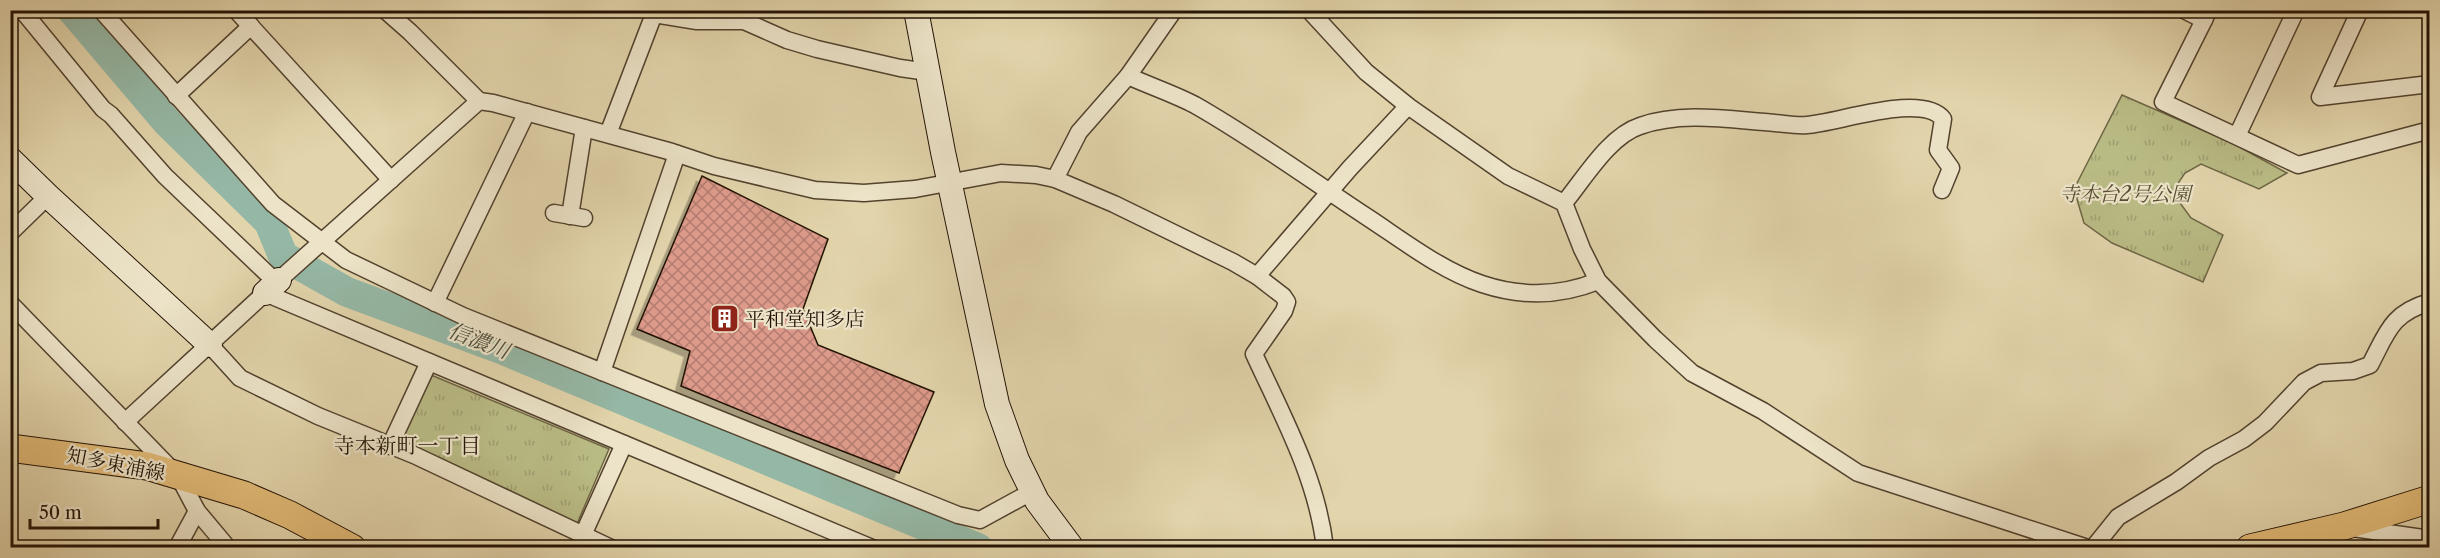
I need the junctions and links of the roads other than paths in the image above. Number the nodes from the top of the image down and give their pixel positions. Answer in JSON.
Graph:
{"nodes":[{"id":1,"x":22,"y":10,"type":"edge"},
{"id":2,"x":101,"y":10,"type":"edge"},
{"id":3,"x":236,"y":10,"type":"edge"},
{"id":4,"x":385,"y":10,"type":"edge"},
{"id":5,"x":916,"y":10,"type":"edge"},
{"id":6,"x":1174,"y":10,"type":"edge"},
{"id":7,"x":1309,"y":10,"type":"edge"},
{"id":8,"x":2184,"y":10,"type":"edge"},
{"id":9,"x":2296,"y":10,"type":"edge"},
{"id":10,"x":2360,"y":10,"type":"edge"},
{"id":11,"x":655,"y":12,"type":"edge"},
{"id":12,"x":2206,"y":16,"type":"edge"},
{"id":13,"x":250,"y":26,"type":"junction"},
{"id":14,"x":928,"y":72,"type":"junction"},
{"id":15,"x":1128,"y":76,"type":"junction"},
{"id":16,"x":2430,"y":84,"type":"edge"},
{"id":17,"x":176,"y":96,"type":"junction"},
{"id":18,"x":479,"y":101,"type":"junction"},
{"id":19,"x":1408,"y":106,"type":"junction"},
{"id":20,"x":527,"y":112,"type":"junction"},
{"id":21,"x":584,"y":128,"type":"junction"},
{"id":22,"x":2430,"y":130,"type":"edge"},
{"id":23,"x":608,"y":135,"type":"junction"},
{"id":24,"x":2237,"y":136,"type":"junction"},
{"id":25,"x":678,"y":154,"type":"junction"},
{"id":26,"x":10,"y":159,"type":"edge"},
{"id":27,"x":1055,"y":179,"type":"junction"},
{"id":28,"x":392,"y":180,"type":"junction"},
{"id":29,"x":951,"y":182,"type":"junction"},
{"id":30,"x":1942,"y":190,"type":"dead end"},
{"id":31,"x":1329,"y":192,"type":"junction"},
{"id":32,"x":48,"y":196,"type":"junction"},
{"id":33,"x":1564,"y":203,"type":"junction"},
{"id":34,"x":569,"y":216,"type":"dead end"},
{"id":35,"x":10,"y":233,"type":"edge"},
{"id":36,"x":322,"y":242,"type":"junction"},
{"id":37,"x":1257,"y":276,"type":"junction"},
{"id":38,"x":1598,"y":281,"type":"junction"},
{"id":39,"x":274,"y":285,"type":"junction"},
{"id":40,"x":2430,"y":302,"type":"edge"},
{"id":41,"x":10,"y":303,"type":"edge"},
{"id":42,"x":435,"y":303,"type":"junction"},
{"id":43,"x":210,"y":345,"type":"junction"},
{"id":44,"x":429,"y":362,"type":"junction"},
{"id":45,"x":602,"y":372,"type":"junction"},
{"id":46,"x":125,"y":422,"type":"junction"},
{"id":47,"x":624,"y":444,"type":"junction"},
{"id":48,"x":390,"y":446,"type":"junction"},
{"id":49,"x":10,"y":448,"type":"edge"},
{"id":50,"x":179,"y":477,"type":"junction"},
{"id":51,"x":1033,"y":491,"type":"junction"},
{"id":52,"x":2430,"y":499,"type":"edge"},
{"id":53,"x":197,"y":511,"type":"junction"},
{"id":54,"x":2344,"y":526,"type":"junction"},
{"id":55,"x":583,"y":535,"type":"junction"},
{"id":56,"x":2430,"y":539,"type":"edge"},
{"id":57,"x":177,"y":548,"type":"edge"},
{"id":58,"x":228,"y":548,"type":"edge"},
{"id":59,"x":352,"y":548,"type":"edge"},
{"id":60,"x":611,"y":548,"type":"edge"},
{"id":61,"x":872,"y":548,"type":"edge"},
{"id":62,"x":1072,"y":548,"type":"edge"},
{"id":63,"x":1325,"y":548,"type":"edge"},
{"id":64,"x":2088,"y":548,"type":"edge"},
{"id":65,"x":2093,"y":548,"type":"edge"},
{"id":66,"x":2250,"y":548,"type":"edge"}],
"edges":[{"from":1,"to":39,"type":"street"},
{"from":2,"to":17,"type":"street"},
{"from":3,"to":13,"type":"street"},
{"from":4,"to":18,"type":"street"},
{"from":5,"to":14,"type":"street"},
{"from":6,"to":15,"type":"street"},
{"from":7,"to":19,"type":"street"},
{"from":8,"to":12,"type":"street"},
{"from":9,"to":24,"type":"street"},
{"from":10,"to":16,"type":"street"},
{"from":11,"to":14,"type":"street"},
{"from":11,"to":23,"type":"street"},
{"from":12,"to":24,"type":"street"},
{"from":13,"to":17,"type":"street"},
{"from":13,"to":28,"type":"street"},
{"from":14,"to":29,"type":"street"},
{"from":15,"to":27,"type":"street"},
{"from":15,"to":31,"type":"street"},
{"from":17,"to":36,"type":"street"},
{"from":18,"to":20,"type":"street"},
{"from":18,"to":28,"type":"street"},
{"from":19,"to":31,"type":"street"},
{"from":19,"to":33,"type":"street"},
{"from":20,"to":21,"type":"street"},
{"from":20,"to":42,"type":"street"},
{"from":21,"to":23,"type":"street"},
{"from":21,"to":34,"type":"street"},
{"from":22,"to":24,"type":"street"},
{"from":23,"to":25,"type":"street"},
{"from":25,"to":29,"type":"street"},
{"from":25,"to":45,"type":"street"},
{"from":26,"to":32,"type":"street"},
{"from":27,"to":29,"type":"street"},
{"from":27,"to":37,"type":"street"},
{"from":28,"to":36,"type":"street"},
{"from":29,"to":51,"type":"street"},
{"from":30,"to":33,"type":"street"},
{"from":31,"to":37,"type":"street"},
{"from":31,"to":38,"type":"street"},
{"from":32,"to":35,"type":"street"},
{"from":32,"to":43,"type":"street"},
{"from":33,"to":38,"type":"street"},
{"from":36,"to":39,"type":"street"},
{"from":36,"to":42,"type":"street"},
{"from":37,"to":63,"type":"street"},
{"from":38,"to":64,"type":"street"},
{"from":39,"to":43,"type":"street"},
{"from":39,"to":44,"type":"street"},
{"from":40,"to":65,"type":"street"},
{"from":41,"to":46,"type":"street"},
{"from":42,"to":45,"type":"street"},
{"from":43,"to":46,"type":"street"},
{"from":43,"to":48,"type":"street"},
{"from":44,"to":47,"type":"street"},
{"from":44,"to":48,"type":"street"},
{"from":45,"to":51,"type":"street"},
{"from":46,"to":50,"type":"street"},
{"from":47,"to":55,"type":"street"},
{"from":47,"to":61,"type":"street"},
{"from":48,"to":55,"type":"street"},
{"from":49,"to":50,"type":"main road","name":"知多東浦線"},
{"from":50,"to":53,"type":"street"},
{"from":50,"to":59,"type":"main road","name":"知多東浦線"},
{"from":51,"to":62,"type":"street"},
{"from":52,"to":54,"type":"main road"},
{"from":53,"to":57,"type":"street"},
{"from":53,"to":58,"type":"street"},
{"from":54,"to":56,"type":"street"},
{"from":54,"to":66,"type":"main road"},
{"from":55,"to":60,"type":"street"}]}
